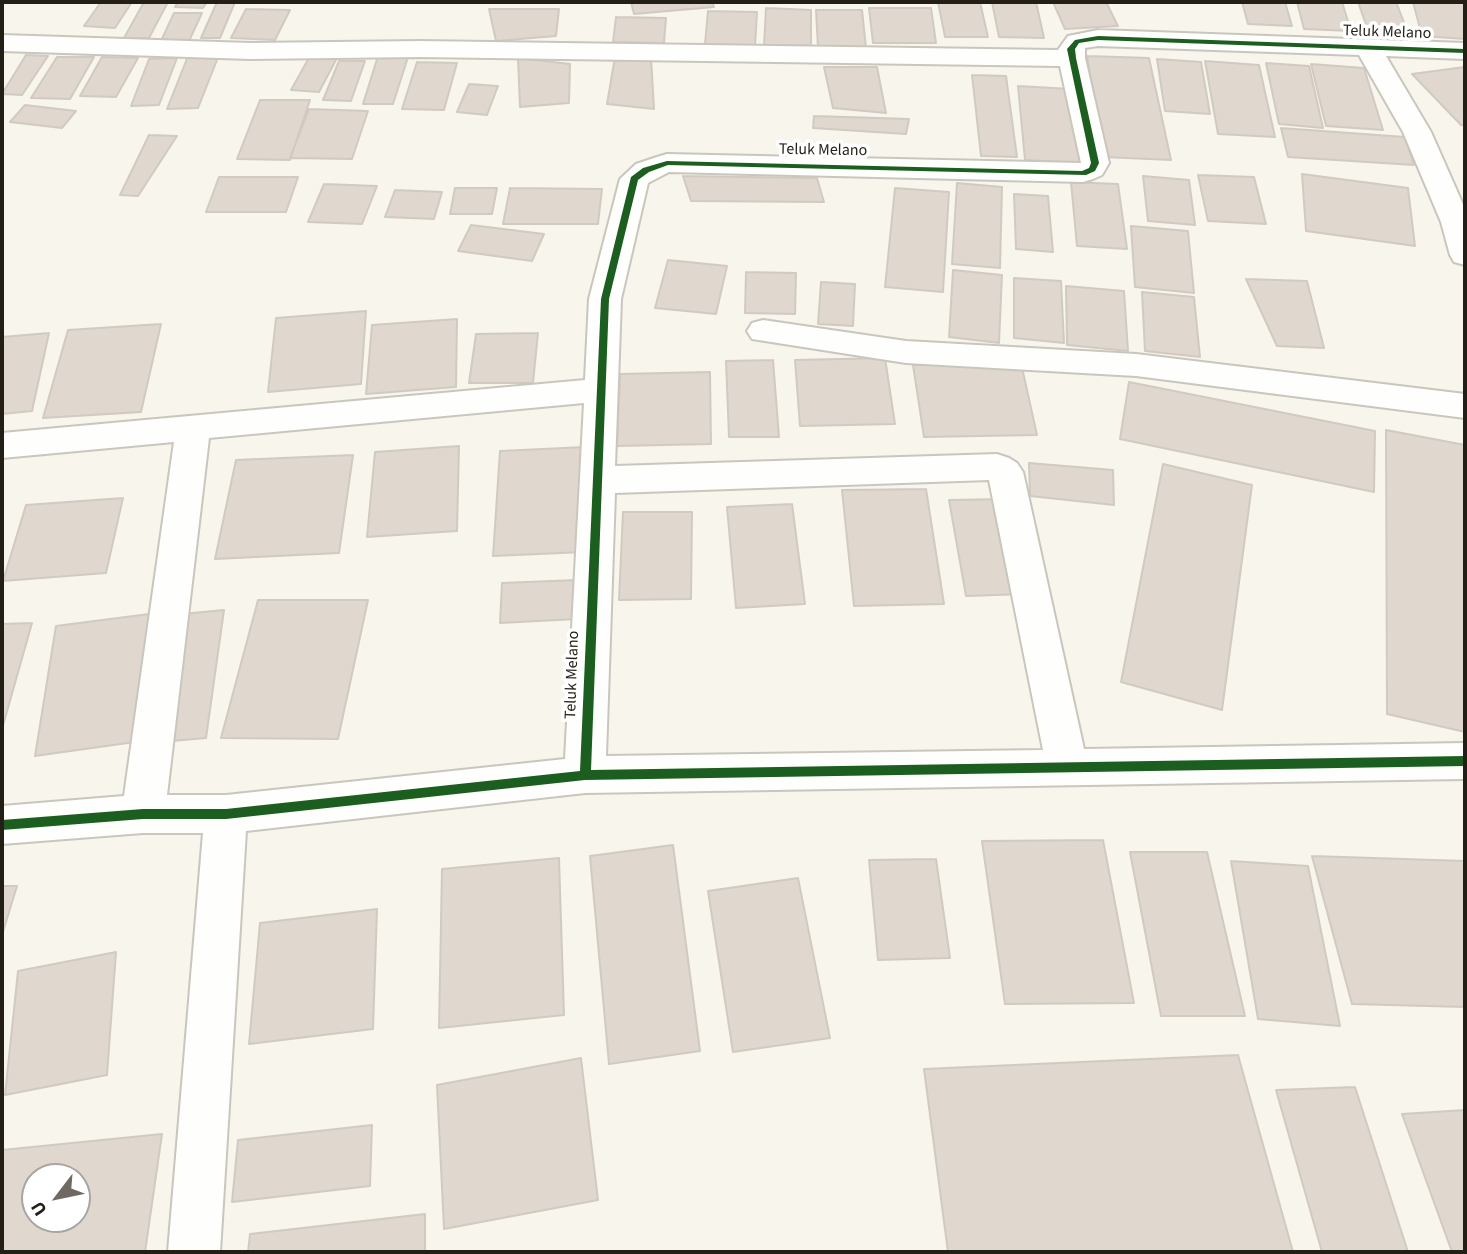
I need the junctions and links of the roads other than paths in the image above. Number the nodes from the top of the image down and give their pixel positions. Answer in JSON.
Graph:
{"nodes":[{"id":1,"x":2,"y":43,"type":"edge"},
{"id":2,"x":1370,"y":49,"type":"junction"},
{"id":3,"x":1465,"y":51,"type":"edge"},
{"id":4,"x":1072,"y":58,"type":"junction"},
{"id":5,"x":1465,"y":254,"type":"edge"},
{"id":6,"x":763,"y":331,"type":"dead end"},
{"id":7,"x":601,"y":390,"type":"junction"},
{"id":8,"x":1465,"y":406,"type":"edge"},
{"id":9,"x":193,"y":428,"type":"junction"},
{"id":10,"x":2,"y":445,"type":"edge"},
{"id":11,"x":597,"y":480,"type":"junction"},
{"id":12,"x":1465,"y":761,"type":"edge"},
{"id":13,"x":1067,"y":768,"type":"junction"},
{"id":14,"x":584,"y":775,"type":"junction"},
{"id":15,"x":143,"y":814,"type":"junction"},
{"id":16,"x":226,"y":814,"type":"junction"},
{"id":17,"x":2,"y":825,"type":"edge"},
{"id":18,"x":194,"y":1252,"type":"edge"}],
"edges":[{"from":1,"to":4,"type":"street"},
{"from":2,"to":3,"type":"street","name":"Teluk Melano"},
{"from":2,"to":4,"type":"street","name":"Teluk Melano"},
{"from":2,"to":5,"type":"street"},
{"from":4,"to":7,"type":"street","name":"Teluk Melano"},
{"from":6,"to":8,"type":"street"},
{"from":7,"to":9,"type":"street"},
{"from":7,"to":11,"type":"street","name":"Teluk Melano"},
{"from":9,"to":10,"type":"street"},
{"from":9,"to":15,"type":"street"},
{"from":11,"to":13,"type":"street"},
{"from":11,"to":14,"type":"street","name":"Teluk Melano"},
{"from":12,"to":13,"type":"street"},
{"from":13,"to":14,"type":"street"},
{"from":14,"to":16,"type":"street"},
{"from":15,"to":16,"type":"street"},
{"from":15,"to":17,"type":"street"},
{"from":16,"to":18,"type":"street"}]}
